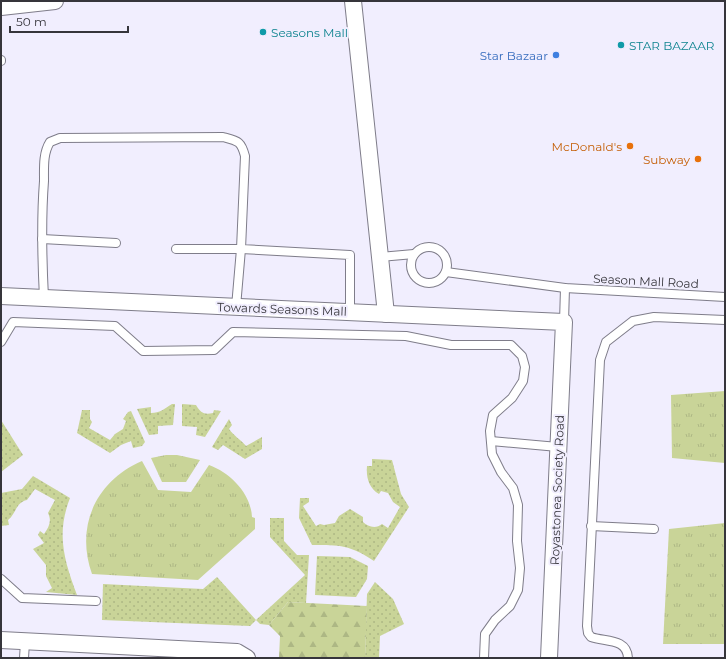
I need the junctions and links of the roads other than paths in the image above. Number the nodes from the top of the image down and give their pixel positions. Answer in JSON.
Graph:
{"nodes":[{"id":1,"x":55,"y":1,"type":"edge"},
{"id":2,"x":353,"y":1,"type":"edge"},
{"id":3,"x":1,"y":7,"type":"edge"},
{"id":4,"x":42,"y":239,"type":"junction"},
{"id":5,"x":116,"y":242,"type":"dead end"},
{"id":6,"x":176,"y":249,"type":"dead end"},
{"id":7,"x":241,"y":249,"type":"junction"},
{"id":8,"x":414,"y":254,"type":"junction"},
{"id":9,"x":380,"y":257,"type":"junction"},
{"id":10,"x":446,"y":272,"type":"junction"},
{"id":11,"x":565,"y":288,"type":"junction"},
{"id":12,"x":1,"y":296,"type":"edge"},
{"id":13,"x":725,"y":297,"type":"edge"},
{"id":14,"x":44,"y":298,"type":"junction"},
{"id":15,"x":236,"y":307,"type":"junction"},
{"id":16,"x":350,"y":312,"type":"junction"},
{"id":17,"x":386,"y":314,"type":"junction"},
{"id":18,"x":725,"y":320,"type":"edge"},
{"id":19,"x":564,"y":322,"type":"junction"},
{"id":20,"x":1,"y":342,"type":"edge"},
{"id":21,"x":491,"y":441,"type":"junction"},
{"id":22,"x":558,"y":447,"type":"junction"},
{"id":23,"x":592,"y":526,"type":"junction"},
{"id":24,"x":654,"y":529,"type":"dead end"},
{"id":25,"x":1,"y":579,"type":"edge"},
{"id":26,"x":96,"y":601,"type":"dead end"},
{"id":27,"x":1,"y":640,"type":"edge"},
{"id":28,"x":25,"y":642,"type":"junction"},
{"id":29,"x":24,"y":658,"type":"edge"},
{"id":30,"x":247,"y":658,"type":"edge"},
{"id":31,"x":484,"y":658,"type":"edge"},
{"id":32,"x":549,"y":658,"type":"edge"},
{"id":33,"x":628,"y":658,"type":"edge"}],
"edges":[{"from":1,"to":3,"type":"street"},
{"from":2,"to":9,"type":"street"},
{"from":4,"to":5,"type":"lane"},
{"from":4,"to":7,"type":"lane"},
{"from":4,"to":14,"type":"lane"},
{"from":6,"to":7,"type":"lane"},
{"from":7,"to":15,"type":"lane"},
{"from":7,"to":16,"type":"lane"},
{"from":8,"to":9,"type":"lane"},
{"from":8,"to":10,"type":"lane"},
{"from":8,"to":10,"type":"lane"},
{"from":9,"to":17,"type":"street"},
{"from":10,"to":11,"type":"lane","name":"Season Mall Road"},
{"from":11,"to":13,"type":"lane","name":"Season Mall Road"},
{"from":11,"to":19,"type":"lane"},
{"from":12,"to":14,"type":"street","name":"Towards Seasons Mall"},
{"from":14,"to":15,"type":"street","name":"Towards Seasons Mall"},
{"from":15,"to":16,"type":"street","name":"Towards Seasons Mall"},
{"from":16,"to":17,"type":"street","name":"Towards Seasons Mall"},
{"from":17,"to":19,"type":"street","name":"Towards Seasons Mall"},
{"from":18,"to":23,"type":"lane"},
{"from":19,"to":22,"type":"street","name":"Royastonea Society Road"},
{"from":20,"to":21,"type":"lane"},
{"from":21,"to":22,"type":"lane"},
{"from":21,"to":31,"type":"lane"},
{"from":22,"to":32,"type":"street","name":"Royastonea Society Road"},
{"from":23,"to":24,"type":"lane"},
{"from":23,"to":33,"type":"lane"},
{"from":25,"to":26,"type":"lane"},
{"from":27,"to":28,"type":"street"},
{"from":28,"to":29,"type":"lane"},
{"from":28,"to":30,"type":"street"}]}
